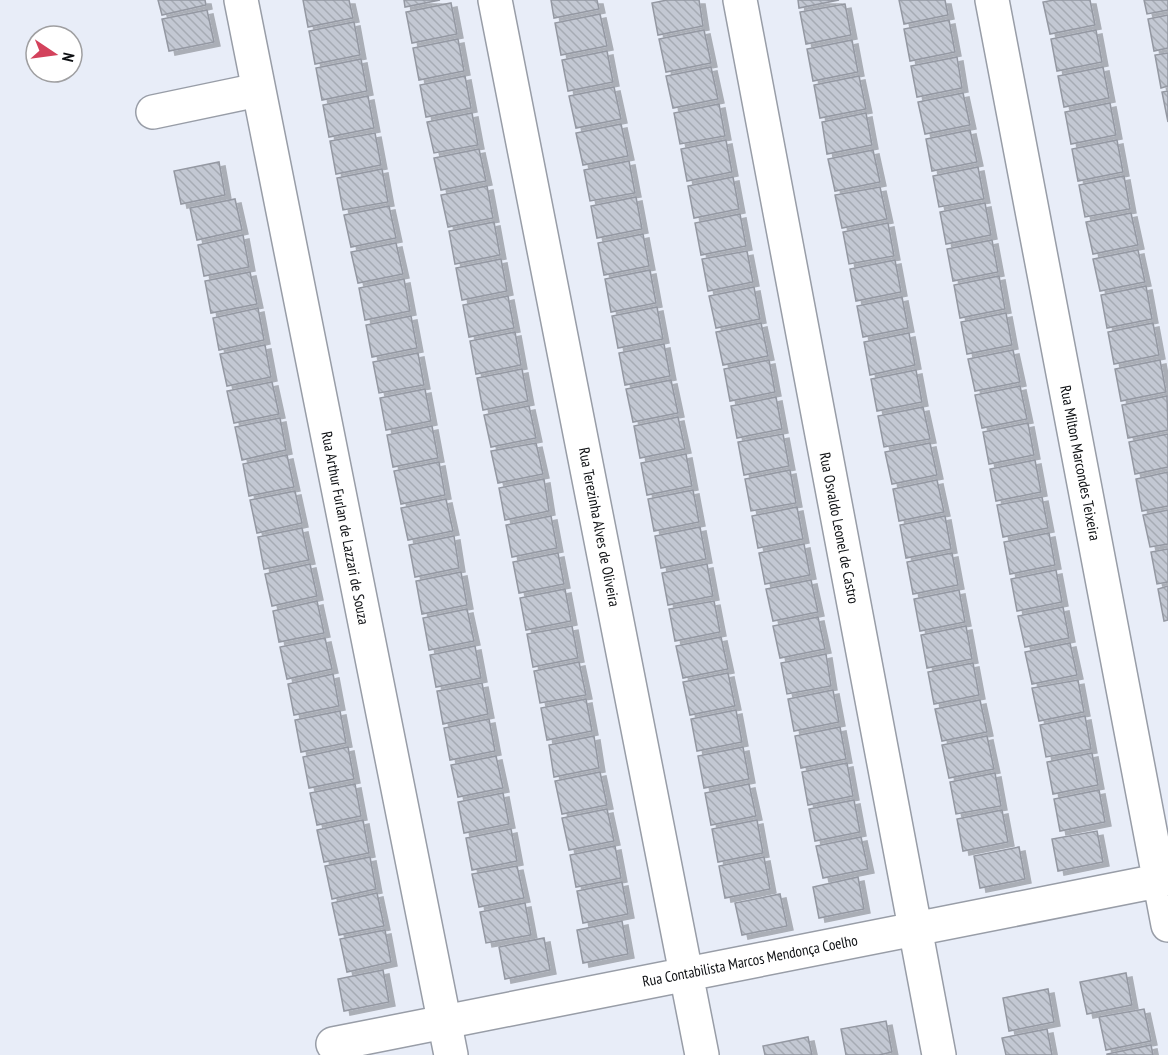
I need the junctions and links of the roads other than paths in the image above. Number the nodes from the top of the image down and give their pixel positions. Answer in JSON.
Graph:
{"nodes":[{"id":1,"x":241,"y":0,"type":"edge"},
{"id":2,"x":495,"y":0,"type":"edge"},
{"id":3,"x":740,"y":0,"type":"edge"},
{"id":4,"x":992,"y":0,"type":"edge"},
{"id":5,"x":258,"y":90,"type":"junction"},
{"id":6,"x":153,"y":112,"type":"dead end"},
{"id":7,"x":1164,"y":880,"type":"edge"},
{"id":8,"x":1168,"y":925,"type":"edge"},
{"id":9,"x":914,"y":929,"type":"junction"},
{"id":10,"x":687,"y":974,"type":"junction"},
{"id":11,"x":444,"y":1021,"type":"junction"},
{"id":12,"x":333,"y":1044,"type":"dead end"},
{"id":13,"x":451,"y":1055,"type":"edge"},
{"id":14,"x":702,"y":1055,"type":"edge"},
{"id":15,"x":939,"y":1055,"type":"edge"}],
"edges":[{"from":1,"to":5,"type":"street","name":"Rua Arthur Furlan de Lazzari de Souza"},
{"from":2,"to":10,"type":"street","name":"Rua Terezinha Alves de Oliveira"},
{"from":3,"to":9,"type":"street","name":"Rua Osvaldo Leonel de Castro"},
{"from":4,"to":7,"type":"street","name":"Rua Milton Marcondes Teixeira"},
{"from":5,"to":6,"type":"street"},
{"from":5,"to":11,"type":"street","name":"Rua Arthur Furlan de Lazzari de Souza"},
{"from":7,"to":8,"type":"street","name":"Rua Milton Marcondes Teixeira"},
{"from":7,"to":9,"type":"street","name":"Rua Contabilista Marcos Mendonça Coelho"},
{"from":9,"to":10,"type":"street","name":"Rua Contabilista Marcos Mendonça Coelho"},
{"from":9,"to":15,"type":"street","name":"Rua Osvaldo Leonel de Castro"},
{"from":10,"to":11,"type":"street","name":"Rua Contabilista Marcos Mendonça Coelho"},
{"from":10,"to":14,"type":"street","name":"Rua Terezinha Alves de Oliveira"},
{"from":11,"to":12,"type":"street","name":"Rua Contabilista Marcos Mendonça Coelho"},
{"from":11,"to":13,"type":"street","name":"Rua Arthur Furlan de Lazzari de Souza"}]}
